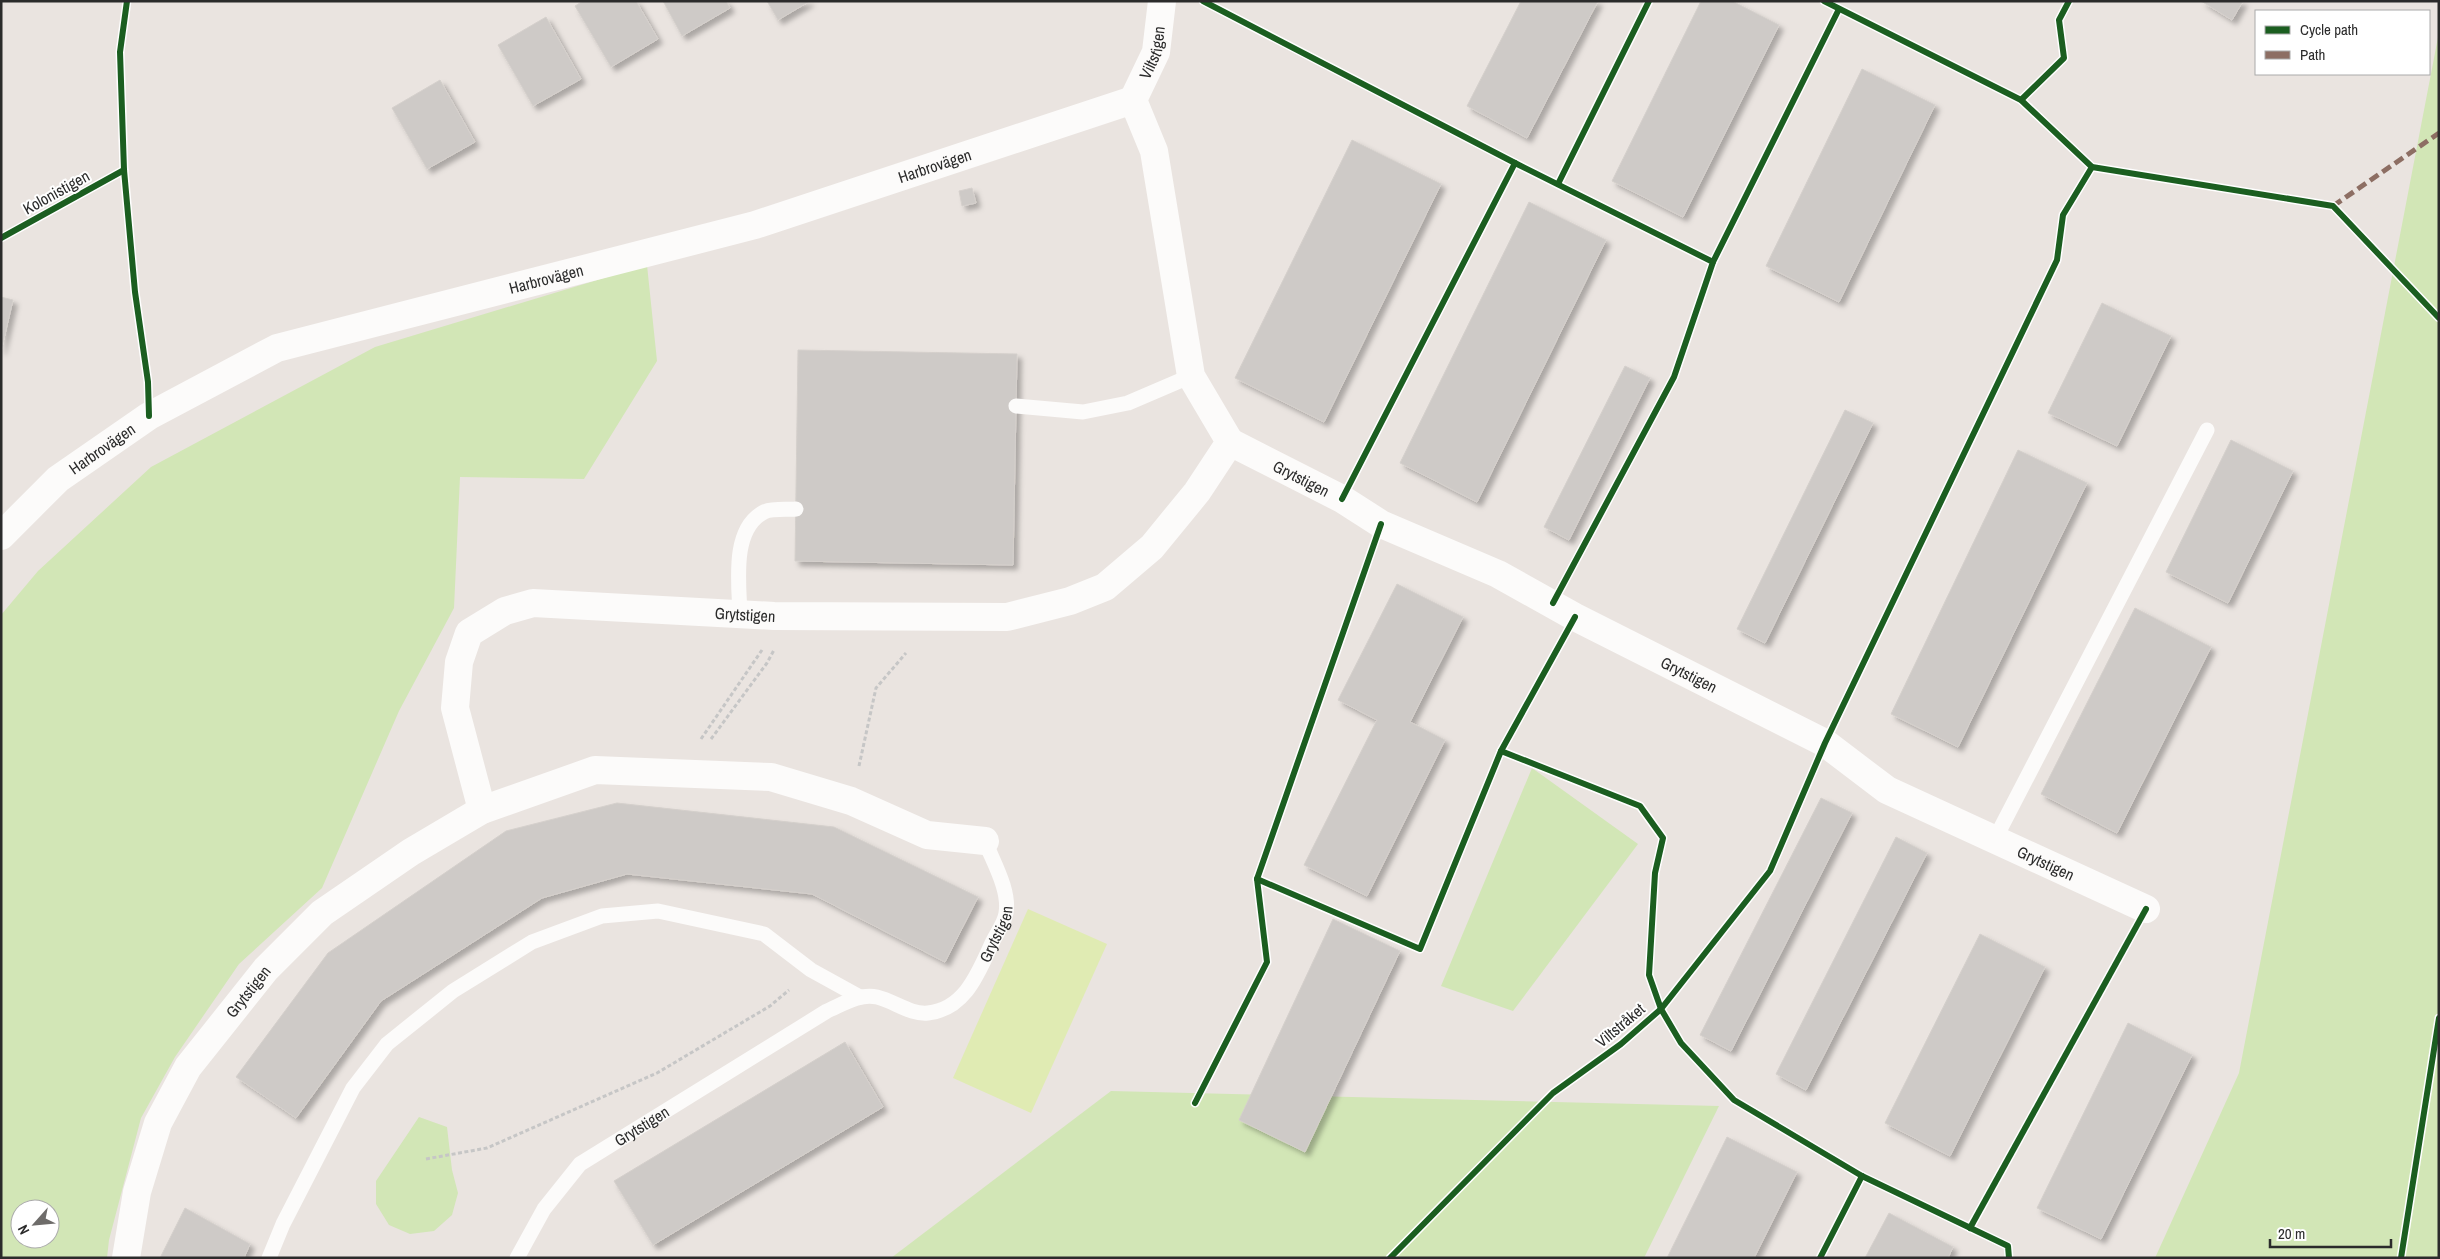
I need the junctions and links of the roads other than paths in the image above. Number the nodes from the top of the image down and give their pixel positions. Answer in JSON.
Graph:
{"nodes":[{"id":1,"x":1162,"y":1,"type":"edge"},
{"id":2,"x":1133,"y":100,"type":"junction"},
{"id":3,"x":1191,"y":376,"type":"junction"},
{"id":4,"x":1016,"y":406,"type":"dead end"},
{"id":5,"x":2206,"y":430,"type":"dead end"},
{"id":6,"x":1230,"y":442,"type":"junction"},
{"id":7,"x":796,"y":509,"type":"dead end"},
{"id":8,"x":1,"y":536,"type":"edge"},
{"id":9,"x":740,"y":614,"type":"junction"},
{"id":10,"x":482,"y":810,"type":"junction"},
{"id":11,"x":1995,"y":840,"type":"junction"},
{"id":12,"x":985,"y":841,"type":"joint"},
{"id":13,"x":2146,"y":909,"type":"dead end"},
{"id":14,"x":860,"y":997,"type":"junction"},
{"id":15,"x":126,"y":1258,"type":"edge"},
{"id":16,"x":269,"y":1258,"type":"edge"},
{"id":17,"x":517,"y":1258,"type":"edge"}],
"edges":[{"from":1,"to":2,"type":"street","name":"Viltstigen"},
{"from":2,"to":3,"type":"street"},
{"from":2,"to":8,"type":"street","name":"Harbrovägen"},
{"from":3,"to":4,"type":"lane"},
{"from":3,"to":6,"type":"street"},
{"from":5,"to":11,"type":"lane"},
{"from":6,"to":9,"type":"street","name":"Grytstigen"},
{"from":6,"to":11,"type":"street","name":"Grytstigen"},
{"from":7,"to":9,"type":"lane"},
{"from":9,"to":10,"type":"street","name":"Grytstigen"},
{"from":10,"to":12,"type":"street","name":"Grytstigen"},
{"from":10,"to":15,"type":"street","name":"Grytstigen"},
{"from":11,"to":13,"type":"street","name":"Grytstigen"},
{"from":12,"to":14,"type":"lane","name":"Grytstigen"},
{"from":14,"to":16,"type":"lane"},
{"from":14,"to":17,"type":"lane","name":"Grytstigen"}]}
